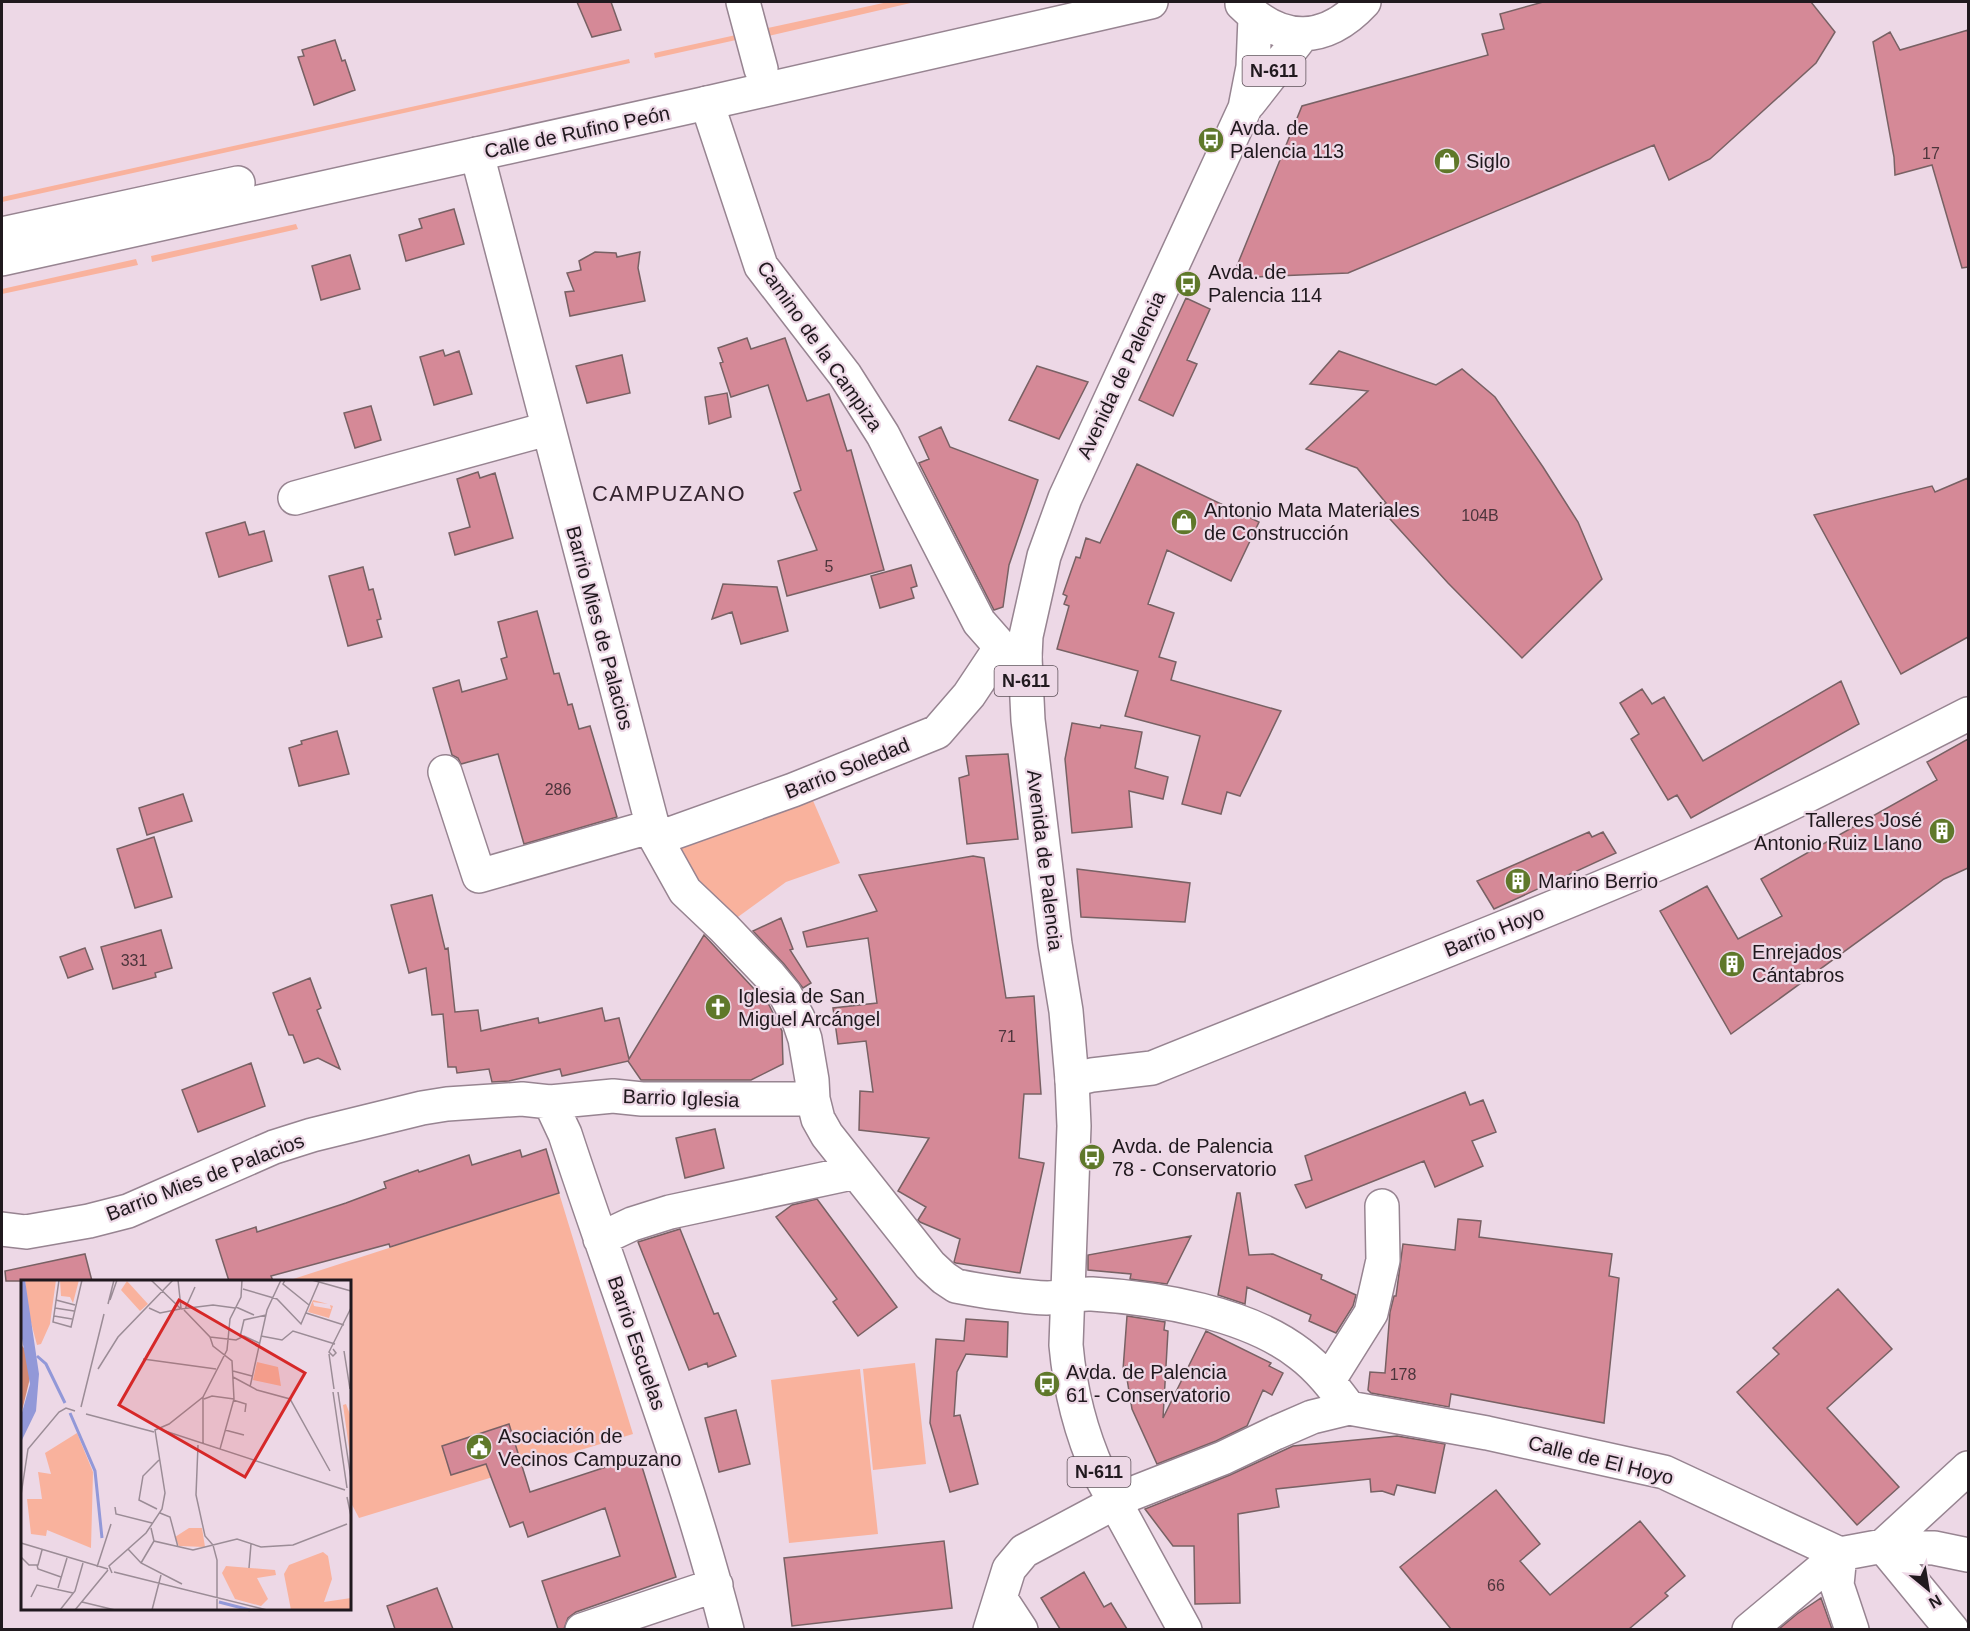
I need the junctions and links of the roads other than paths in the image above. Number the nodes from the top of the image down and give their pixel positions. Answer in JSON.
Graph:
{"nodes":[{"id":1,"x":743,"y":2,"type":"edge"},
{"id":2,"x":1060,"y":2,"type":"edge"},
{"id":3,"x":1151,"y":2,"type":"edge"},
{"id":4,"x":1364,"y":2,"type":"edge"},
{"id":5,"x":1241,"y":6,"type":"edge"},
{"id":6,"x":1303,"y":34,"type":"junction"},
{"id":7,"x":761,"y":69,"type":"junction"},
{"id":8,"x":707,"y":103,"type":"junction"},
{"id":9,"x":1245,"y":108,"type":"junction"},
{"id":10,"x":477,"y":154,"type":"junction"},
{"id":11,"x":2,"y":234,"type":"edge"},
{"id":12,"x":2,"y":259,"type":"edge"},
{"id":13,"x":547,"y":429,"type":"junction"},
{"id":14,"x":295,"y":498,"type":"dead end"},
{"id":15,"x":1013,"y":652,"type":"junction"},
{"id":16,"x":1968,"y":714,"type":"edge"},
{"id":17,"x":445,"y":772,"type":"dead end"},
{"id":18,"x":654,"y":832,"type":"junction"},
{"id":19,"x":1072,"y":1080,"type":"junction"},
{"id":20,"x":813,"y":1099,"type":"junction"},
{"id":21,"x":550,"y":1102,"type":"junction"},
{"id":22,"x":856,"y":1172,"type":"junction"},
{"id":23,"x":1382,"y":1206,"type":"dead end"},
{"id":24,"x":2,"y":1229,"type":"edge"},
{"id":25,"x":600,"y":1239,"type":"junction"},
{"id":26,"x":1067,"y":1297,"type":"junction"},
{"id":27,"x":1329,"y":1380,"type":"junction"},
{"id":28,"x":1348,"y":1408,"type":"junction"},
{"id":29,"x":1968,"y":1468,"type":"edge"},
{"id":30,"x":1114,"y":1503,"type":"junction"},
{"id":31,"x":1883,"y":1546,"type":"junction"},
{"id":32,"x":1840,"y":1554,"type":"junction"},
{"id":33,"x":1968,"y":1555,"type":"edge"},
{"id":34,"x":716,"y":1585,"type":"junction"},
{"id":35,"x":1000,"y":1598,"type":"junction"},
{"id":36,"x":582,"y":1629,"type":"edge"},
{"id":37,"x":727,"y":1629,"type":"edge"},
{"id":38,"x":990,"y":1629,"type":"edge"},
{"id":39,"x":1021,"y":1629,"type":"edge"},
{"id":40,"x":1185,"y":1629,"type":"edge"},
{"id":41,"x":1749,"y":1629,"type":"edge"},
{"id":42,"x":1852,"y":1629,"type":"edge"},
{"id":43,"x":1952,"y":1629,"type":"edge"}],
"edges":[{"from":1,"to":7,"type":"main road"},
{"from":2,"to":7,"type":"main road","name":"Calle de Rufino Peón"},
{"from":3,"to":8,"type":"main road","name":"Calle de Rufino Peón"},
{"from":4,"to":6,"type":"main road","number":"N-611"},
{"from":5,"to":6,"type":"main road","number":"N-611"},
{"from":5,"to":9,"type":"main road","name":"Avenida de Palencia","number":"N-611"},
{"from":6,"to":9,"type":"main road","name":"Avenida de Palencia","number":"N-611"},
{"from":7,"to":11,"type":"main road","name":"Calle de Rufino Peón"},
{"from":8,"to":10,"type":"main road","name":"Calle de Rufino Peón"},
{"from":8,"to":15,"type":"main road","name":"Camino de la Campiza"},
{"from":9,"to":15,"type":"main road","name":"Avenida de Palencia","number":"N-611"},
{"from":10,"to":12,"type":"main road","name":"Calle de Rufino Peón"},
{"from":10,"to":13,"type":"main road","name":"Barrio Mies de Palacios"},
{"from":13,"to":14,"type":"main road"},
{"from":13,"to":18,"type":"main road","name":"Barrio Mies de Palacios"},
{"from":15,"to":18,"type":"main road","name":"Barrio Soledad"},
{"from":15,"to":19,"type":"main road","name":"Avenida de Palencia","number":"N-611"},
{"from":16,"to":19,"type":"main road","name":"Barrio Hoyo"},
{"from":17,"to":18,"type":"main road"},
{"from":18,"to":20,"type":"main road","name":"Barrio Mies de Palacios"},
{"from":19,"to":26,"type":"main road","name":"Avenida de Palencia","number":"N-611"},
{"from":20,"to":21,"type":"main road","name":"Barrio Iglesia"},
{"from":20,"to":22,"type":"main road","name":"Barrio Mies de Palacios"},
{"from":21,"to":24,"type":"main road","name":"Barrio Mies de Palacios"},
{"from":21,"to":25,"type":"main road","name":"Barrio Escuelas"},
{"from":22,"to":25,"type":"main road"},
{"from":22,"to":26,"type":"main road","name":"Barrio Mies de Palacios"},
{"from":23,"to":27,"type":"main road"},
{"from":25,"to":34,"type":"main road","name":"Barrio Escuelas"},
{"from":26,"to":27,"type":"main road"},
{"from":26,"to":30,"type":"main road","name":"Avenida de Palencia","number":"N-611"},
{"from":27,"to":28,"type":"main road"},
{"from":28,"to":30,"type":"main road","name":"Calle de El Hoyo"},
{"from":28,"to":32,"type":"main road","name":"Calle de El Hoyo"},
{"from":29,"to":31,"type":"main road"},
{"from":30,"to":35,"type":"main road","name":"Calle de El Hoyo"},
{"from":30,"to":40,"type":"main road","name":"Avenida de Palencia","number":"N-611"},
{"from":31,"to":32,"type":"main road"},
{"from":31,"to":33,"type":"main road"},
{"from":31,"to":43,"type":"main road"},
{"from":32,"to":41,"type":"main road"},
{"from":32,"to":42,"type":"main road"},
{"from":34,"to":36,"type":"main road"},
{"from":34,"to":37,"type":"main road","name":"Barrio Escuelas"},
{"from":35,"to":38,"type":"main road","name":"Calle de El Hoyo"},
{"from":35,"to":39,"type":"main road"}]}
